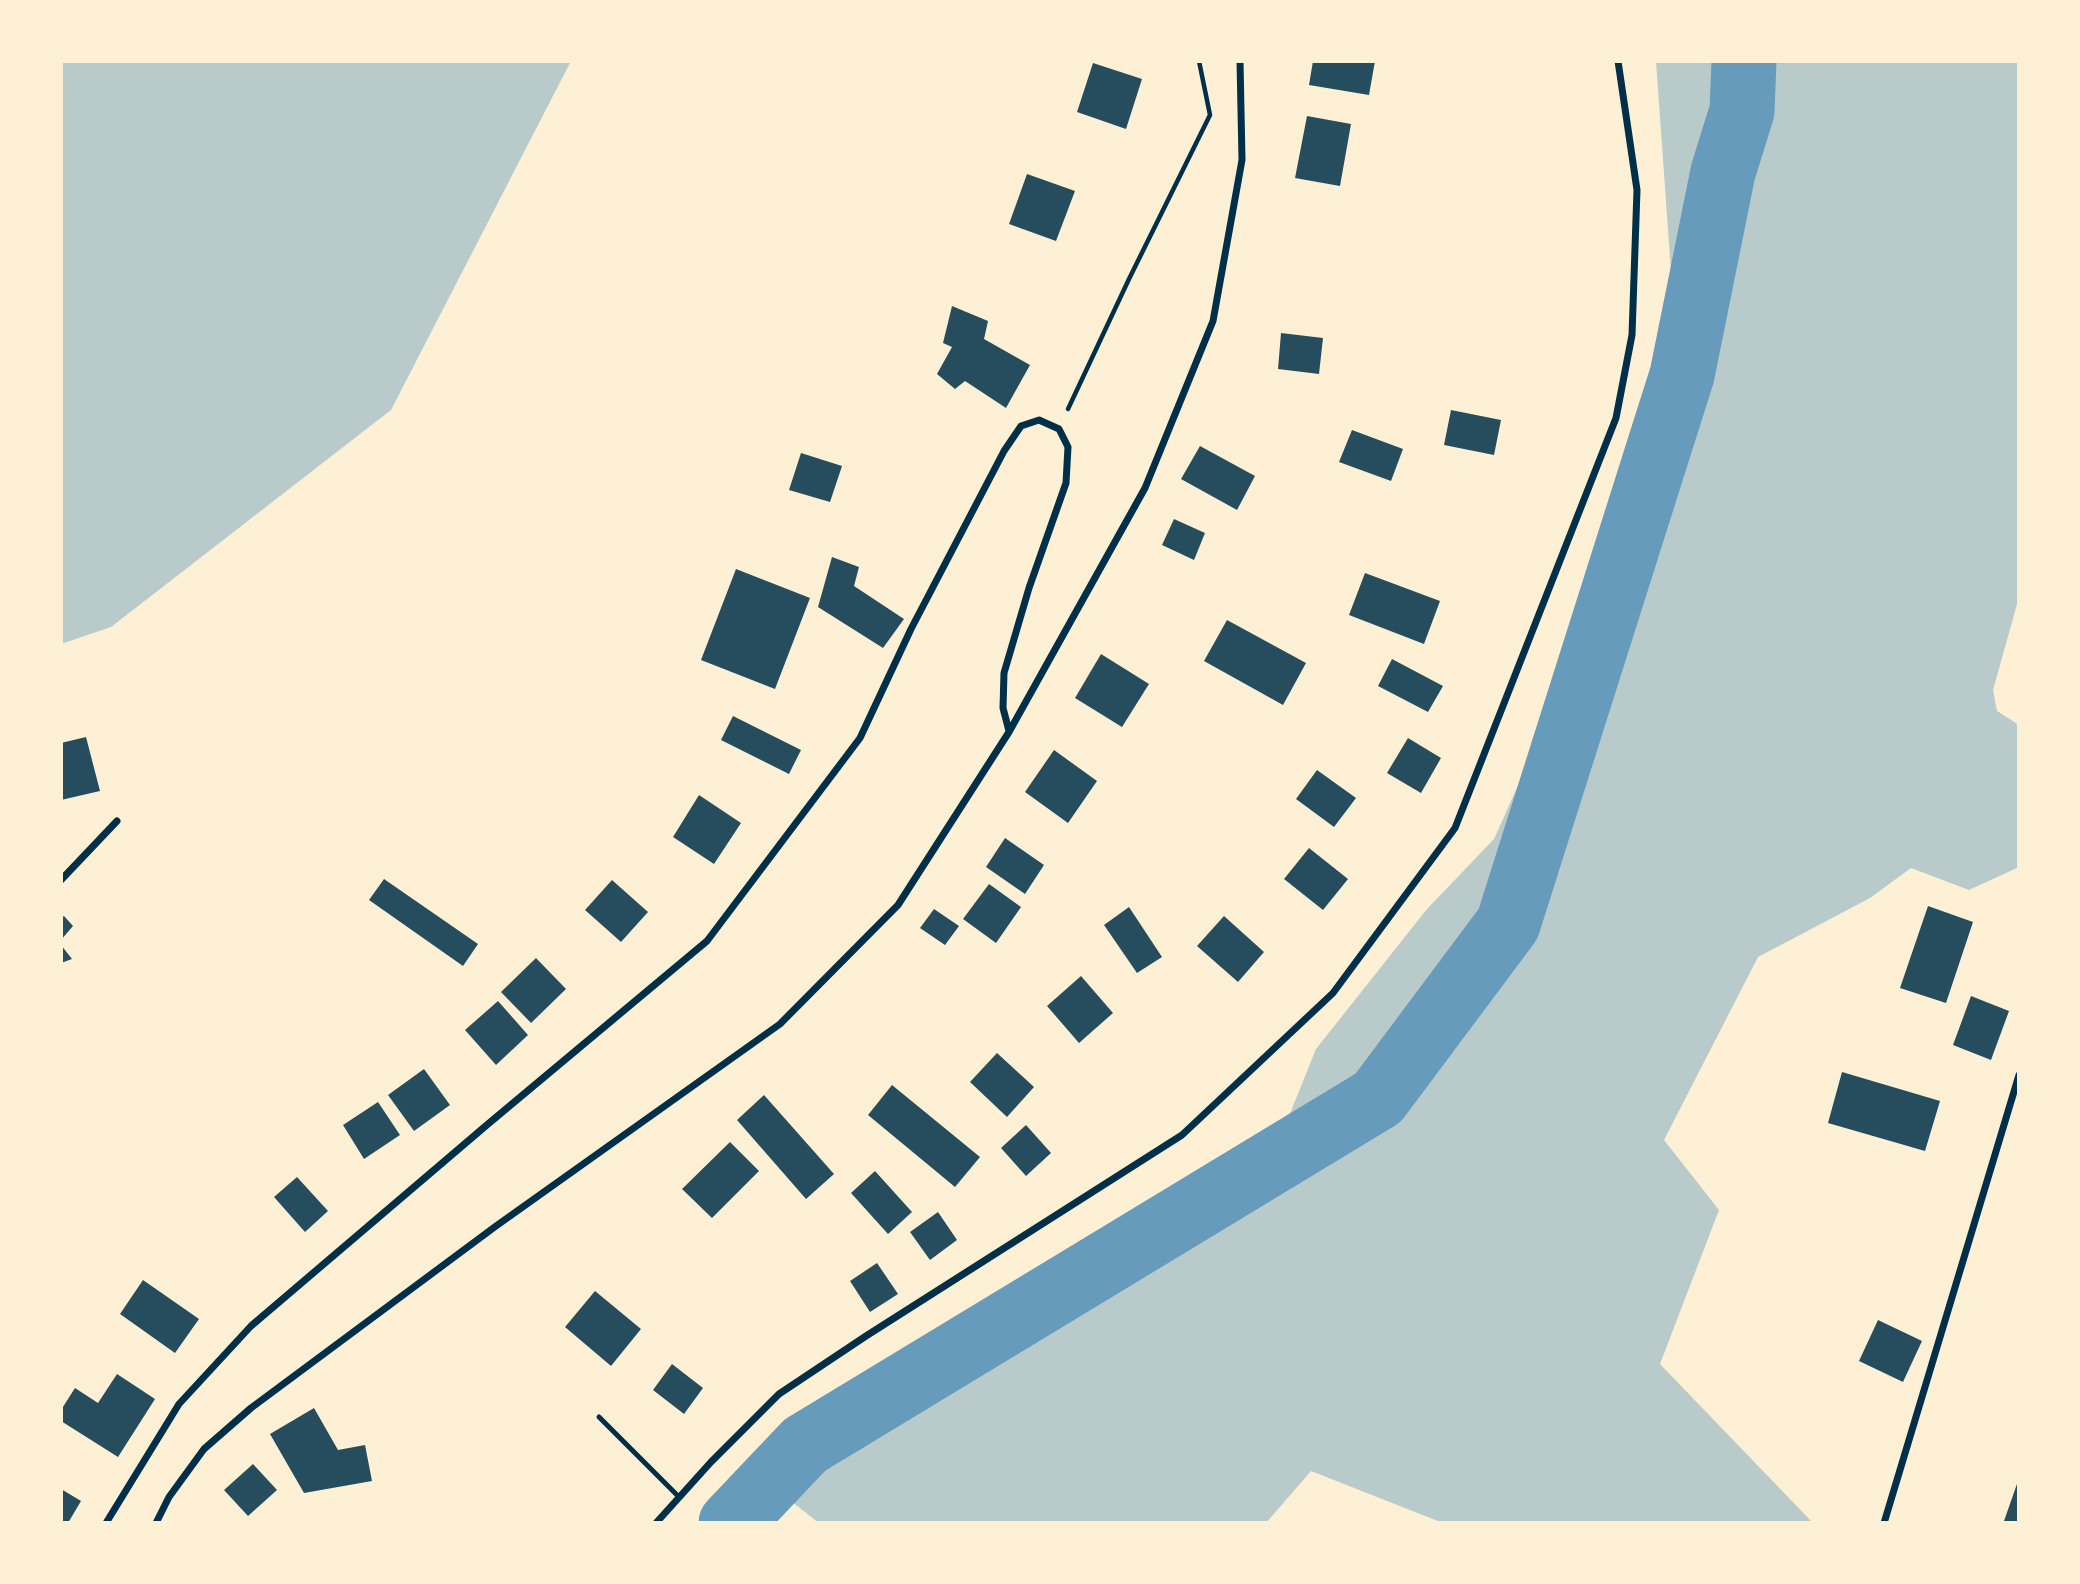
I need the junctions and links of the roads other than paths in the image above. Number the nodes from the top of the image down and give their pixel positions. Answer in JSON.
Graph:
{"nodes":[{"id":1,"x":1240,"y":61,"type":"edge"},
{"id":2,"x":1618,"y":61,"type":"edge"},
{"id":3,"x":1010,"y":732,"type":"junction"},
{"id":4,"x":117,"y":821,"type":"dead end"},
{"id":5,"x":61,"y":880,"type":"edge"},
{"id":6,"x":2019,"y":1075,"type":"edge"},
{"id":7,"x":599,"y":1417,"type":"dead end"},
{"id":8,"x":679,"y":1497,"type":"junction"},
{"id":9,"x":106,"y":1523,"type":"edge"},
{"id":10,"x":156,"y":1523,"type":"edge"},
{"id":11,"x":656,"y":1523,"type":"edge"},
{"id":12,"x":1884,"y":1523,"type":"edge"}],
"edges":[{"from":1,"to":3,"type":"street"},
{"from":2,"to":8,"type":"street"},
{"from":3,"to":9,"type":"street"},
{"from":3,"to":10,"type":"street"},
{"from":4,"to":5,"type":"street"},
{"from":6,"to":12,"type":"street"},
{"from":7,"to":8,"type":"lane"},
{"from":8,"to":11,"type":"street"}]}
